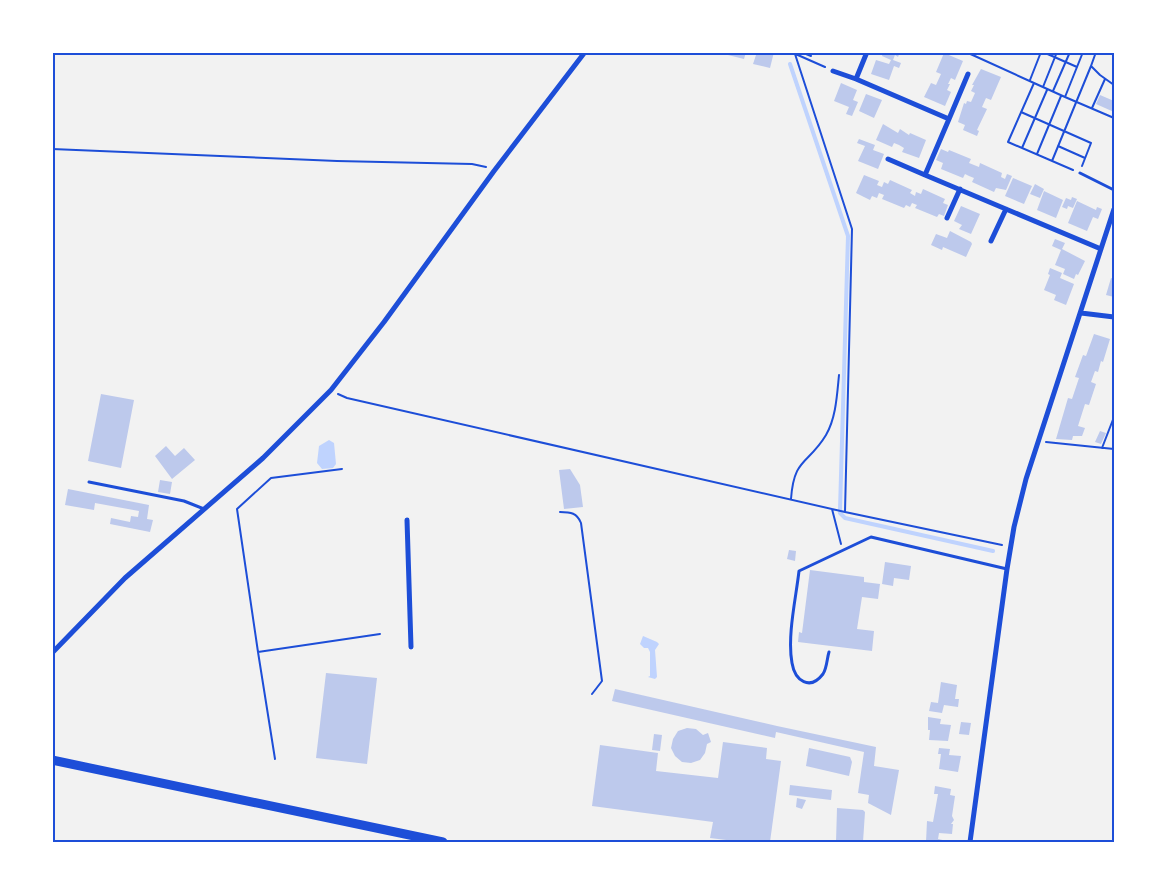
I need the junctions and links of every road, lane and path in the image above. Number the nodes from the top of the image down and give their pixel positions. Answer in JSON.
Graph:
{"nodes":[{"id":1,"x":585,"y":52,"type":"edge"},
{"id":2,"x":801,"y":52,"type":"edge"},
{"id":3,"x":867,"y":52,"type":"edge"},
{"id":4,"x":1042,"y":52,"type":"edge"},
{"id":5,"x":1057,"y":52,"type":"edge"},
{"id":6,"x":1070,"y":52,"type":"edge"},
{"id":7,"x":1083,"y":52,"type":"edge"},
{"id":8,"x":1096,"y":52,"type":"edge"},
{"id":9,"x":793,"y":53,"type":"edge"},
{"id":10,"x":967,"y":53,"type":"edge"},
{"id":11,"x":811,"y":56,"type":"dead end"},
{"id":12,"x":1055,"y":58,"type":"junction"},
{"id":13,"x":1065,"y":62,"type":"junction"},
{"id":14,"x":1091,"y":66,"type":"junction"},
{"id":15,"x":1077,"y":67,"type":"junction"},
{"id":16,"x":833,"y":71,"type":"joint"},
{"id":17,"x":968,"y":74,"type":"dead end"},
{"id":18,"x":856,"y":79,"type":"junction"},
{"id":19,"x":1105,"y":79,"type":"junction"},
{"id":20,"x":1029,"y":81,"type":"junction"},
{"id":21,"x":1034,"y":83,"type":"junction"},
{"id":22,"x":1114,"y":85,"type":"edge"},
{"id":23,"x":1043,"y":87,"type":"junction"},
{"id":24,"x":1048,"y":89,"type":"junction"},
{"id":25,"x":1053,"y":91,"type":"junction"},
{"id":26,"x":1063,"y":96,"type":"junction"},
{"id":27,"x":1077,"y":102,"type":"junction"},
{"id":28,"x":1092,"y":108,"type":"junction"},
{"id":29,"x":1022,"y":112,"type":"junction"},
{"id":30,"x":949,"y":118,"type":"junction"},
{"id":31,"x":1035,"y":118,"type":"junction"},
{"id":32,"x":1114,"y":118,"type":"edge"},
{"id":33,"x":1049,"y":124,"type":"junction"},
{"id":34,"x":1064,"y":131,"type":"junction"},
{"id":35,"x":1058,"y":146,"type":"junction"},
{"id":36,"x":1022,"y":148,"type":"junction"},
{"id":37,"x":52,"y":149,"type":"edge"},
{"id":38,"x":1037,"y":154,"type":"junction"},
{"id":39,"x":1085,"y":158,"type":"junction"},
{"id":40,"x":888,"y":159,"type":"dead end"},
{"id":41,"x":1052,"y":161,"type":"junction"},
{"id":42,"x":494,"y":171,"type":"junction"},
{"id":43,"x":1080,"y":173,"type":"junction"},
{"id":44,"x":925,"y":175,"type":"junction"},
{"id":45,"x":960,"y":189,"type":"junction"},
{"id":46,"x":1114,"y":190,"type":"edge"},
{"id":47,"x":1114,"y":208,"type":"edge"},
{"id":48,"x":1006,"y":209,"type":"junction"},
{"id":49,"x":948,"y":218,"type":"dead end"},
{"id":50,"x":991,"y":241,"type":"dead end"},
{"id":51,"x":1101,"y":249,"type":"junction"},
{"id":52,"x":1081,"y":313,"type":"junction"},
{"id":53,"x":1114,"y":317,"type":"edge"},
{"id":54,"x":839,"y":375,"type":"dead end"},
{"id":55,"x":331,"y":390,"type":"junction"},
{"id":56,"x":1114,"y":417,"type":"edge"},
{"id":57,"x":1038,"y":442,"type":"junction"},
{"id":58,"x":1102,"y":447,"type":"junction"},
{"id":59,"x":1114,"y":449,"type":"edge"},
{"id":60,"x":342,"y":469,"type":"dead end"},
{"id":61,"x":89,"y":482,"type":"dead end"},
{"id":62,"x":791,"y":499,"type":"junction"},
{"id":63,"x":832,"y":509,"type":"junction"},
{"id":64,"x":205,"y":510,"type":"junction"},
{"id":65,"x":560,"y":512,"type":"dead end"},
{"id":66,"x":845,"y":512,"type":"junction"},
{"id":67,"x":407,"y":520,"type":"dead end"},
{"id":68,"x":1011,"y":546,"type":"junction"},
{"id":69,"x":842,"y":550,"type":"junction"},
{"id":70,"x":1007,"y":569,"type":"junction"},
{"id":71,"x":380,"y":634,"type":"dead end"},
{"id":72,"x":411,"y":647,"type":"dead end"},
{"id":73,"x":828,"y":651,"type":"dead end"},
{"id":74,"x":258,"y":652,"type":"junction"},
{"id":75,"x":52,"y":653,"type":"edge"},
{"id":76,"x":591,"y":694,"type":"dead end"},
{"id":77,"x":275,"y":759,"type":"dead end"},
{"id":78,"x":52,"y":760,"type":"edge"},
{"id":79,"x":443,"y":843,"type":"edge"},
{"id":80,"x":970,"y":843,"type":"edge"}],
"edges":[{"from":1,"to":42,"type":"street"},
{"from":2,"to":11,"type":"path"},
{"from":3,"to":18,"type":"street"},
{"from":4,"to":12,"type":"path"},
{"from":4,"to":20,"type":"path"},
{"from":5,"to":12,"type":"path"},
{"from":6,"to":13,"type":"path"},
{"from":7,"to":15,"type":"path"},
{"from":8,"to":14,"type":"path"},
{"from":9,"to":16,"type":"path"},
{"from":9,"to":66,"type":"path"},
{"from":10,"to":20,"type":"path"},
{"from":12,"to":13,"type":"path"},
{"from":12,"to":23,"type":"path"},
{"from":13,"to":15,"type":"path"},
{"from":13,"to":25,"type":"path"},
{"from":14,"to":19,"type":"path"},
{"from":14,"to":27,"type":"path"},
{"from":15,"to":26,"type":"path"},
{"from":16,"to":18,"type":"street"},
{"from":17,"to":30,"type":"street"},
{"from":18,"to":30,"type":"street"},
{"from":19,"to":22,"type":"path"},
{"from":19,"to":28,"type":"path"},
{"from":20,"to":21,"type":"path"},
{"from":21,"to":23,"type":"path"},
{"from":21,"to":29,"type":"path"},
{"from":23,"to":24,"type":"path"},
{"from":24,"to":25,"type":"path"},
{"from":24,"to":31,"type":"path"},
{"from":25,"to":26,"type":"path"},
{"from":26,"to":27,"type":"path"},
{"from":26,"to":33,"type":"path"},
{"from":27,"to":28,"type":"path"},
{"from":27,"to":34,"type":"path"},
{"from":28,"to":32,"type":"path"},
{"from":29,"to":31,"type":"path"},
{"from":29,"to":36,"type":"path"},
{"from":30,"to":44,"type":"street"},
{"from":31,"to":33,"type":"path"},
{"from":31,"to":36,"type":"path"},
{"from":33,"to":34,"type":"path"},
{"from":33,"to":38,"type":"path"},
{"from":34,"to":35,"type":"path"},
{"from":34,"to":39,"type":"path"},
{"from":35,"to":39,"type":"path"},
{"from":35,"to":41,"type":"path"},
{"from":36,"to":38,"type":"path"},
{"from":37,"to":42,"type":"path"},
{"from":38,"to":41,"type":"path"},
{"from":39,"to":43,"type":"path"},
{"from":40,"to":44,"type":"street"},
{"from":41,"to":43,"type":"path"},
{"from":42,"to":55,"type":"street"},
{"from":43,"to":46,"type":"lane"},
{"from":44,"to":45,"type":"street"},
{"from":45,"to":48,"type":"street"},
{"from":45,"to":49,"type":"street"},
{"from":47,"to":51,"type":"street"},
{"from":48,"to":50,"type":"street"},
{"from":48,"to":51,"type":"street"},
{"from":51,"to":52,"type":"street"},
{"from":52,"to":53,"type":"street"},
{"from":52,"to":57,"type":"street"},
{"from":54,"to":62,"type":"path"},
{"from":55,"to":62,"type":"path"},
{"from":55,"to":64,"type":"street"},
{"from":56,"to":58,"type":"path"},
{"from":57,"to":58,"type":"path"},
{"from":57,"to":68,"type":"street"},
{"from":58,"to":59,"type":"path"},
{"from":60,"to":74,"type":"path"},
{"from":61,"to":64,"type":"lane"},
{"from":62,"to":63,"type":"path"},
{"from":63,"to":66,"type":"path"},
{"from":63,"to":69,"type":"path"},
{"from":64,"to":75,"type":"street"},
{"from":65,"to":76,"type":"path"},
{"from":66,"to":68,"type":"path"},
{"from":67,"to":72,"type":"street"},
{"from":68,"to":70,"type":"street"},
{"from":69,"to":70,"type":"lane"},
{"from":69,"to":73,"type":"lane"},
{"from":70,"to":80,"type":"street"},
{"from":71,"to":74,"type":"path"},
{"from":74,"to":77,"type":"path"},
{"from":78,"to":79,"type":"main road"}]}
